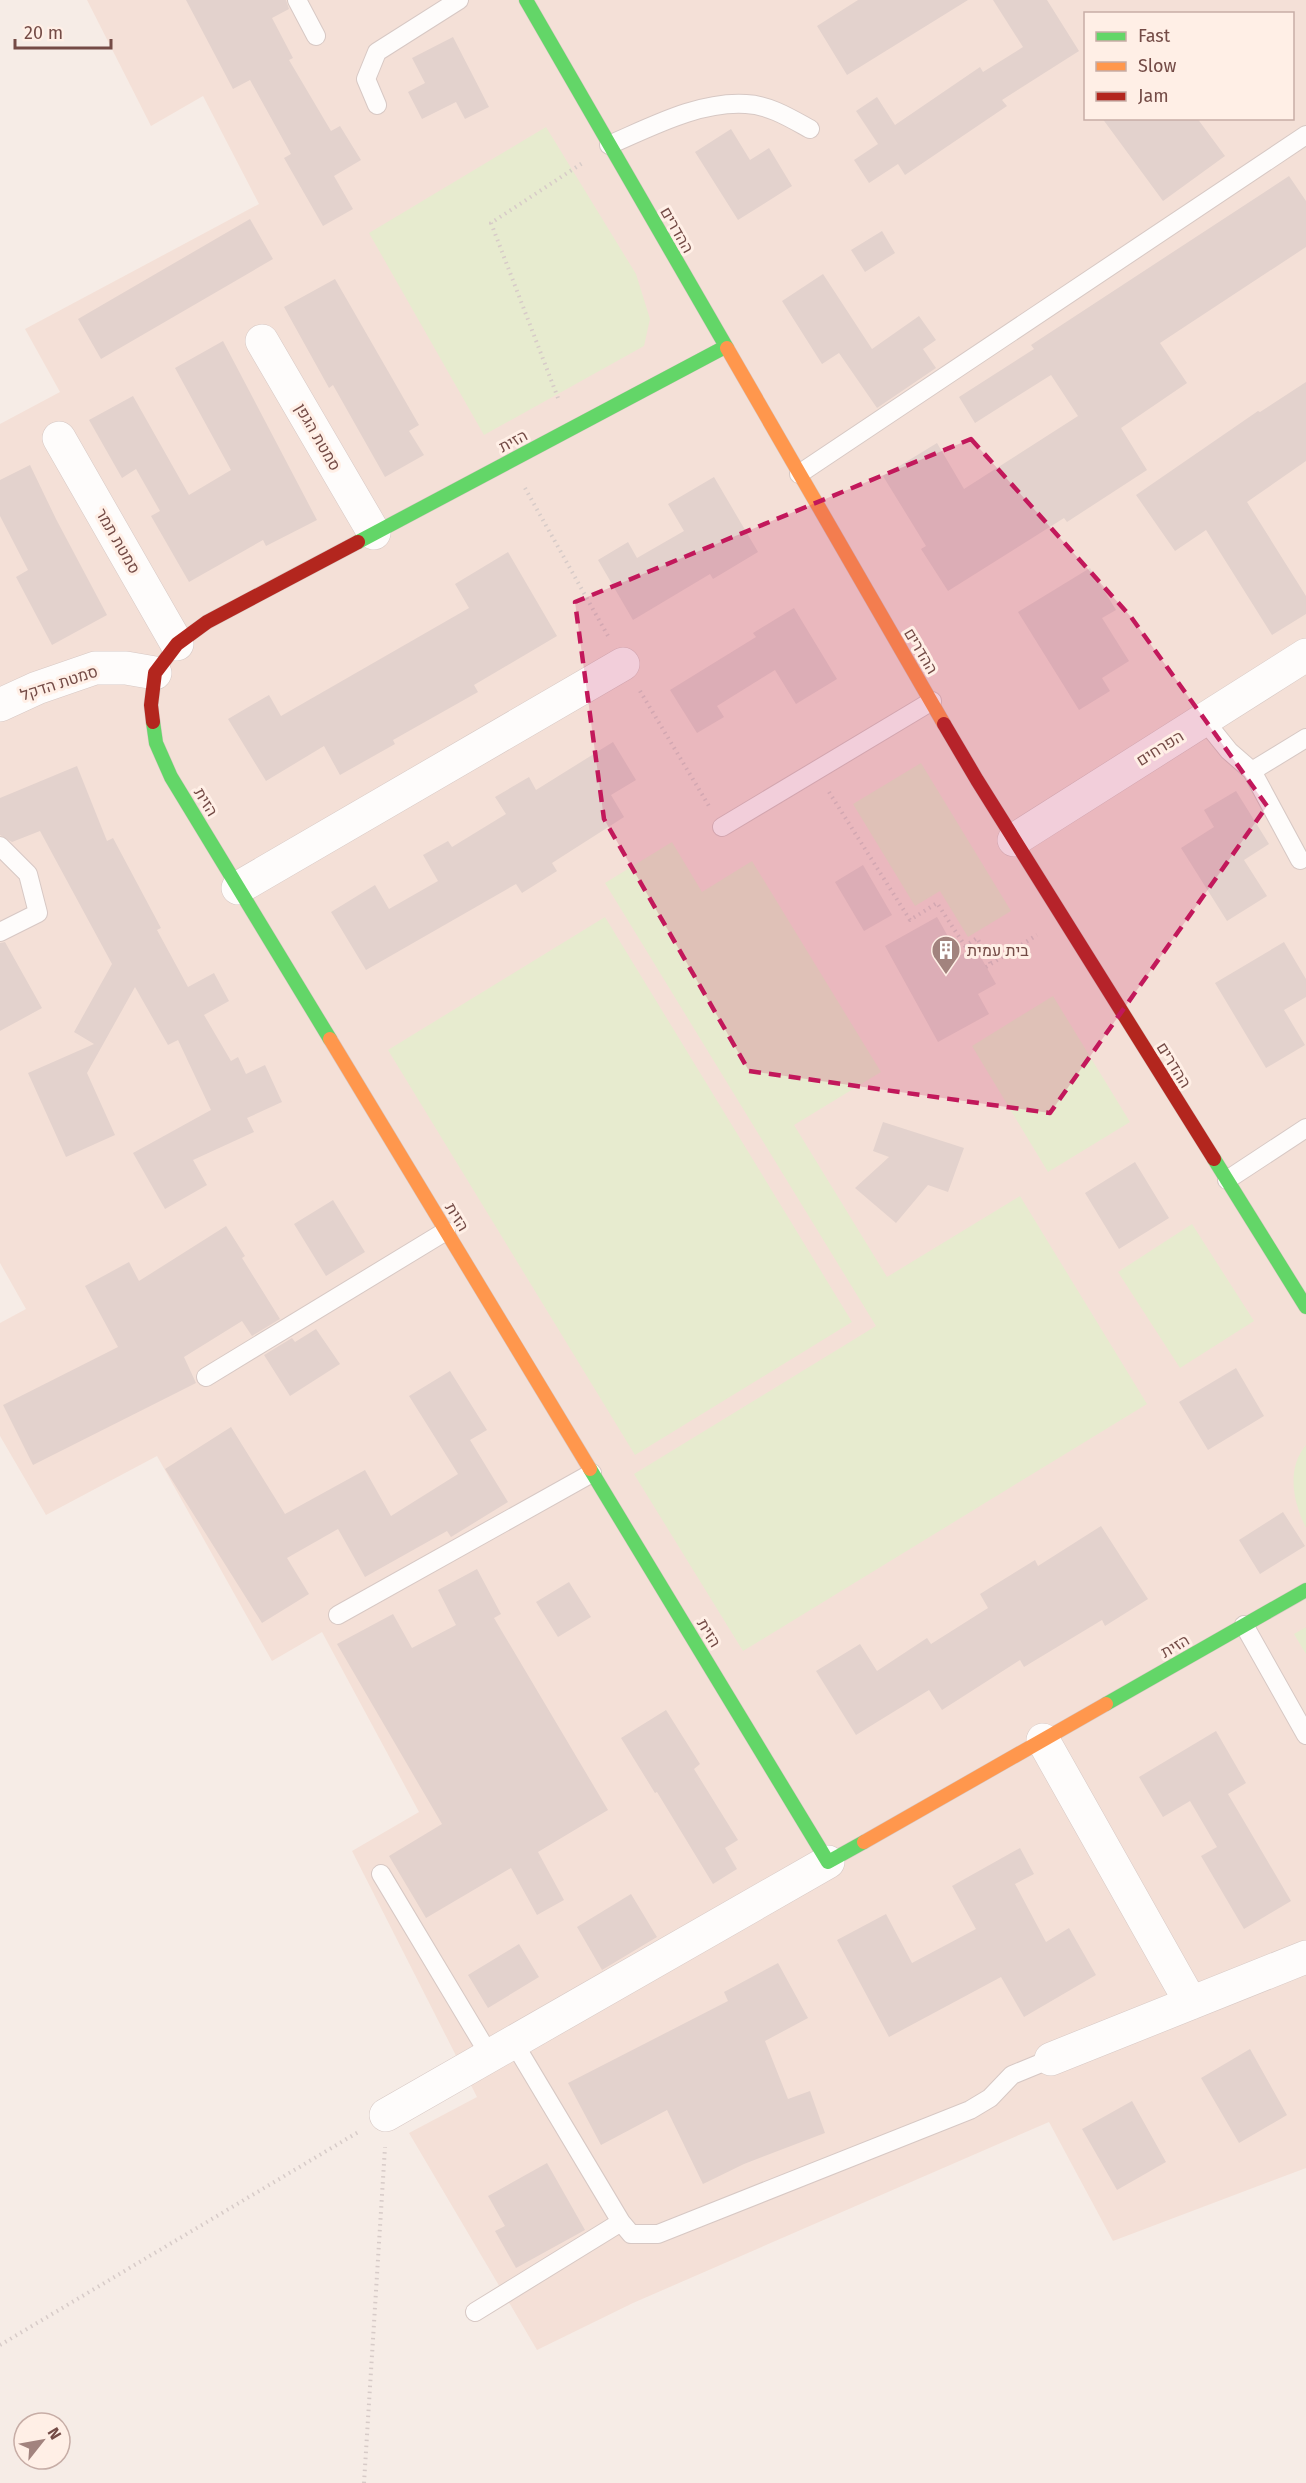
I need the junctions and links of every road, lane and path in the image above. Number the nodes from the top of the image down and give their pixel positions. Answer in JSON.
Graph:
{"nodes":[{"id":1,"x":297,"y":0,"type":"edge"},
{"id":2,"x":459,"y":0,"type":"edge"},
{"id":3,"x":526,"y":0,"type":"edge"},
{"id":4,"x":316,"y":36,"type":"dead end"},
{"id":5,"x":378,"y":105,"type":"dead end"},
{"id":6,"x":810,"y":129,"type":"dead end"},
{"id":7,"x":1306,"y":135,"type":"edge"},
{"id":8,"x":609,"y":145,"type":"junction"},
{"id":9,"x":262,"y":341,"type":"dead end"},
{"id":10,"x":726,"y":347,"type":"junction"},
{"id":11,"x":570,"y":429,"type":"junction"},
{"id":12,"x":59,"y":438,"type":"dead end"},
{"id":13,"x":799,"y":474,"type":"junction"},
{"id":14,"x":374,"y":533,"type":"junction"},
{"id":15,"x":177,"y":644,"type":"junction"},
{"id":16,"x":1306,"y":655,"type":"edge"},
{"id":17,"x":623,"y":664,"type":"dead end"},
{"id":18,"x":155,"y":673,"type":"junction"},
{"id":19,"x":932,"y":702,"type":"junction"},
{"id":20,"x":0,"y":705,"type":"edge"},
{"id":21,"x":1204,"y":720,"type":"junction"},
{"id":22,"x":1306,"y":738,"type":"edge"},
{"id":23,"x":816,"y":771,"type":"junction"},
{"id":24,"x":1252,"y":771,"type":"junction"},
{"id":25,"x":722,"y":827,"type":"dead end"},
{"id":26,"x":1014,"y":840,"type":"junction"},
{"id":27,"x":0,"y":846,"type":"edge"},
{"id":28,"x":1300,"y":860,"type":"dead end"},
{"id":29,"x":238,"y":888,"type":"junction"},
{"id":30,"x":1063,"y":919,"type":"junction"},
{"id":31,"x":0,"y":933,"type":"edge"},
{"id":32,"x":991,"y":964,"type":"junction"},
{"id":33,"x":986,"y":967,"type":"dead end"},
{"id":34,"x":1306,"y":1128,"type":"edge"},
{"id":35,"x":1227,"y":1180,"type":"junction"},
{"id":36,"x":446,"y":1231,"type":"junction"},
{"id":37,"x":1306,"y":1307,"type":"edge"},
{"id":38,"x":206,"y":1377,"type":"dead end"},
{"id":39,"x":592,"y":1473,"type":"junction"},
{"id":40,"x":1306,"y":1590,"type":"edge"},
{"id":41,"x":338,"y":1615,"type":"dead end"},
{"id":42,"x":1244,"y":1625,"type":"junction"},
{"id":43,"x":1306,"y":1735,"type":"edge"},
{"id":44,"x":1043,"y":1740,"type":"junction"},
{"id":45,"x":828,"y":1862,"type":"junction"},
{"id":46,"x":381,"y":1874,"type":"dead end"},
{"id":47,"x":1306,"y":1957,"type":"edge"},
{"id":48,"x":1191,"y":2003,"type":"junction"},
{"id":49,"x":502,"y":2049,"type":"junction"},
{"id":50,"x":1051,"y":2059,"type":"joint"},
{"id":51,"x":387,"y":2115,"type":"junction"},
{"id":52,"x":621,"y":2222,"type":"junction"},
{"id":53,"x":475,"y":2312,"type":"dead end"},
{"id":54,"x":0,"y":2345,"type":"edge"},
{"id":55,"x":364,"y":2483,"type":"edge"}],
"edges":[{"from":1,"to":4,"type":"lane"},
{"from":2,"to":5,"type":"lane"},
{"from":3,"to":8,"type":"street","name":"ההדרים"},
{"from":6,"to":8,"type":"lane"},
{"from":7,"to":13,"type":"lane"},
{"from":8,"to":10,"type":"street","name":"ההדרים"},
{"from":8,"to":11,"type":"path"},
{"from":9,"to":14,"type":"street","name":"סמטת הגפן"},
{"from":10,"to":11,"type":"street","name":"הזית"},
{"from":10,"to":13,"type":"street","name":"ההדרים"},
{"from":11,"to":14,"type":"street","name":"הזית"},
{"from":12,"to":15,"type":"street","name":"סמטת תמר"},
{"from":13,"to":19,"type":"street","name":"ההדרים"},
{"from":14,"to":15,"type":"street","name":"הזית"},
{"from":15,"to":18,"type":"street","name":"הזית"},
{"from":16,"to":21,"type":"street","name":"הפרחים"},
{"from":17,"to":29,"type":"street"},
{"from":18,"to":20,"type":"street","name":"סמטת הדקל"},
{"from":18,"to":29,"type":"street","name":"הזית"},
{"from":19,"to":23,"type":"lane"},
{"from":19,"to":26,"type":"street","name":"ההדרים"},
{"from":21,"to":24,"type":"lane"},
{"from":21,"to":26,"type":"street","name":"הפרחים"},
{"from":22,"to":24,"type":"lane"},
{"from":23,"to":25,"type":"lane"},
{"from":23,"to":32,"type":"path"},
{"from":24,"to":28,"type":"lane"},
{"from":26,"to":30,"type":"street","name":"ההדרים"},
{"from":27,"to":31,"type":"lane"},
{"from":29,"to":36,"type":"street","name":"הזית"},
{"from":30,"to":32,"type":"path"},
{"from":30,"to":35,"type":"street","name":"ההדרים"},
{"from":32,"to":33,"type":"path"},
{"from":34,"to":35,"type":"lane"},
{"from":35,"to":37,"type":"street","name":"ההדרים"},
{"from":36,"to":38,"type":"lane"},
{"from":36,"to":39,"type":"street","name":"הזית"},
{"from":39,"to":41,"type":"lane"},
{"from":39,"to":45,"type":"street","name":"הזית"},
{"from":40,"to":42,"type":"street","name":"הזית"},
{"from":42,"to":43,"type":"lane"},
{"from":42,"to":44,"type":"street","name":"הזית"},
{"from":44,"to":45,"type":"street","name":"הזית"},
{"from":44,"to":48,"type":"street"},
{"from":45,"to":49,"type":"street"},
{"from":46,"to":49,"type":"lane"},
{"from":47,"to":48,"type":"street"},
{"from":48,"to":50,"type":"street"},
{"from":49,"to":51,"type":"street"},
{"from":49,"to":52,"type":"lane"},
{"from":50,"to":52,"type":"lane"},
{"from":51,"to":54,"type":"path"},
{"from":51,"to":55,"type":"path"},
{"from":52,"to":53,"type":"lane"}]}
